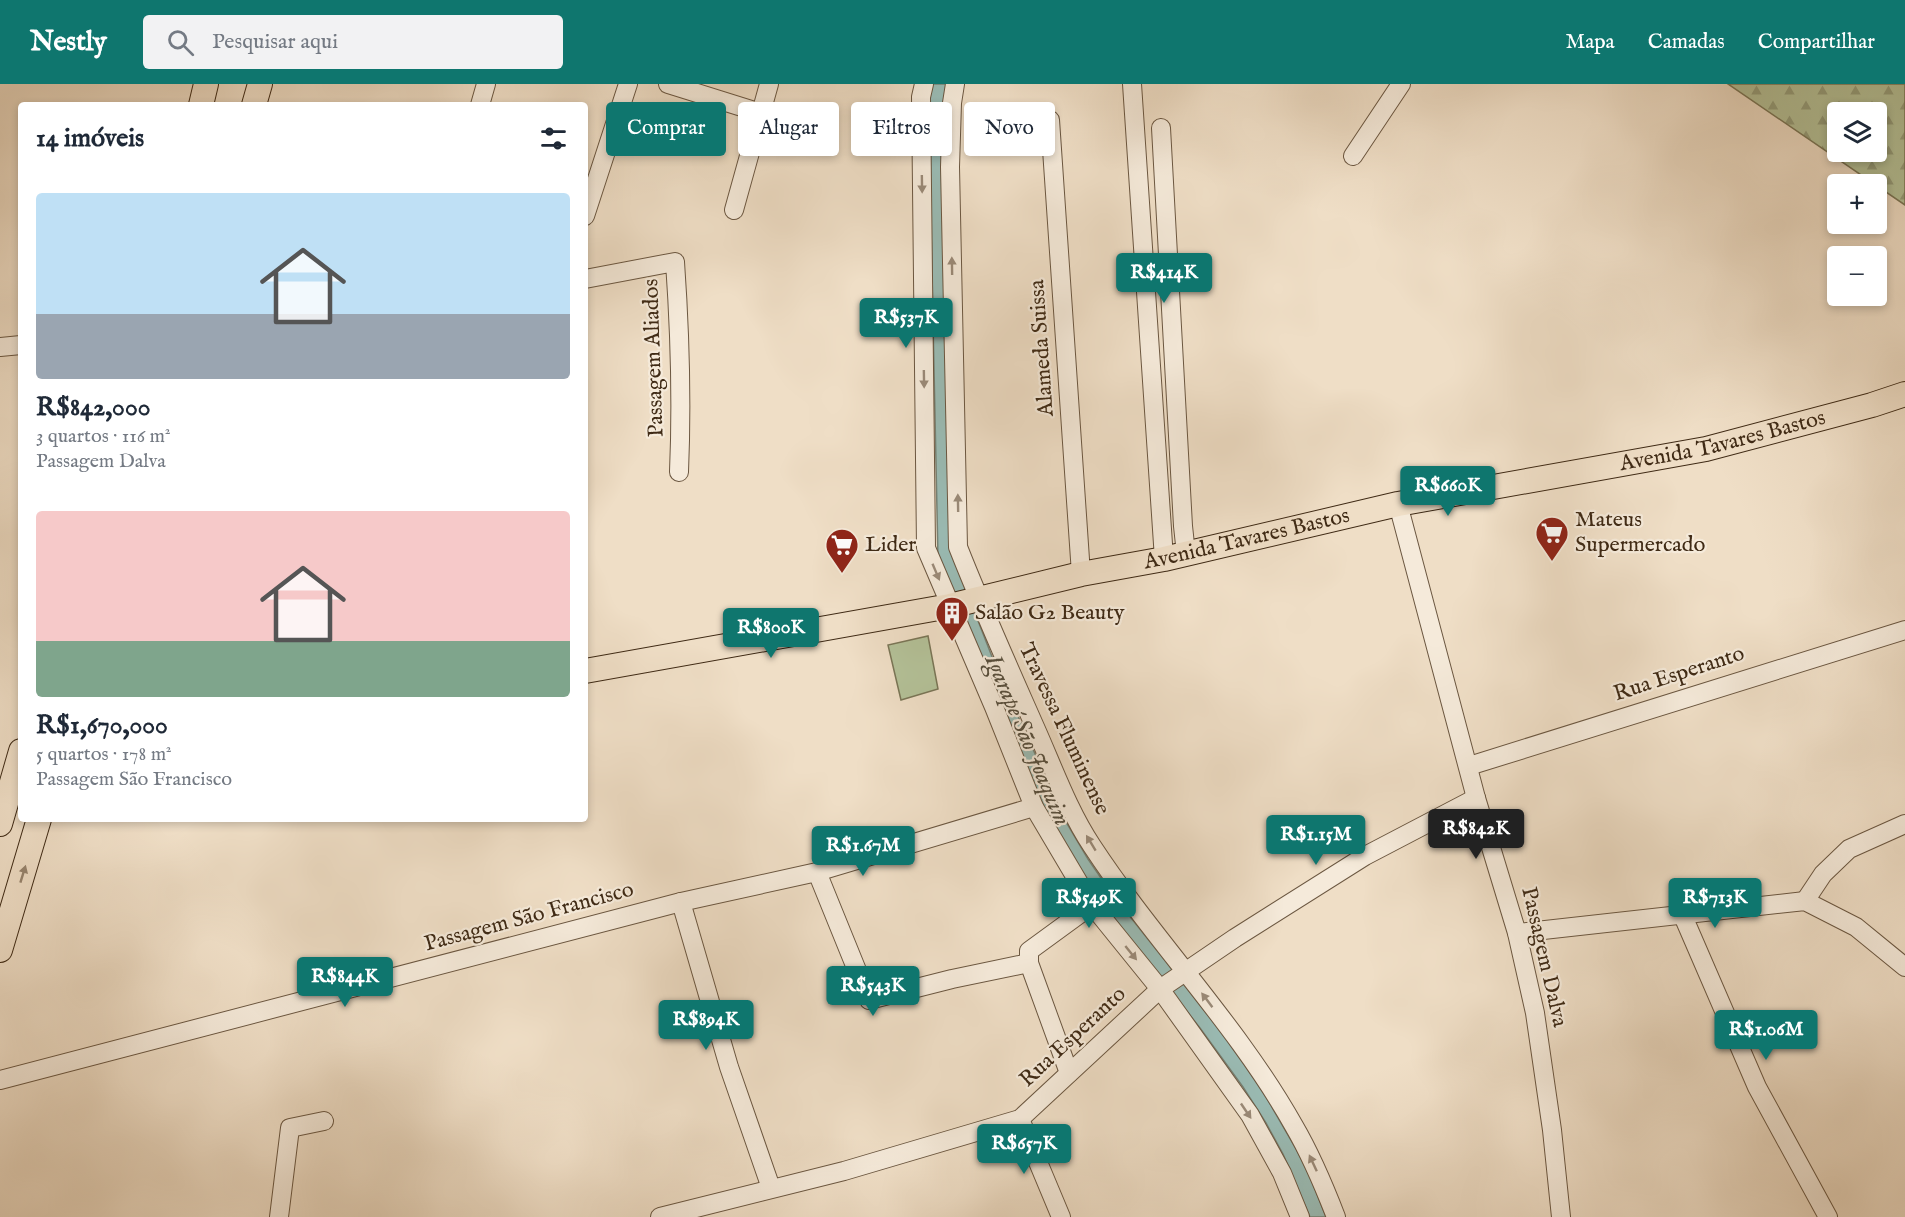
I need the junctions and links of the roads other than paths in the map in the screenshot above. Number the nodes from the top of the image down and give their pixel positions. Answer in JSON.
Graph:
{"nodes":[{"id":1,"x":206,"y":84,"type":"edge"},
{"id":2,"x":260,"y":84,"type":"edge"},
{"id":3,"x":486,"y":84,"type":"edge"},
{"id":4,"x":628,"y":84,"type":"edge"},
{"id":5,"x":668,"y":84,"type":"edge"},
{"id":6,"x":769,"y":84,"type":"edge"},
{"id":7,"x":924,"y":84,"type":"edge"},
{"id":8,"x":956,"y":84,"type":"edge"},
{"id":9,"x":1131,"y":84,"type":"edge"},
{"id":10,"x":1401,"y":84,"type":"edge"},
{"id":11,"x":202,"y":102,"type":"edge"},
{"id":12,"x":255,"y":102,"type":"edge"},
{"id":13,"x":481,"y":102,"type":"edge"},
{"id":14,"x":764,"y":102,"type":"edge"},
{"id":15,"x":738,"y":106,"type":"edge"},
{"id":16,"x":1161,"y":128,"type":"dead end"},
{"id":17,"x":749,"y":156,"type":"edge"},
{"id":18,"x":1052,"y":156,"type":"edge"},
{"id":19,"x":1353,"y":156,"type":"dead end"},
{"id":20,"x":588,"y":207,"type":"edge"},
{"id":21,"x":734,"y":210,"type":"dead end"},
{"id":22,"x":588,"y":278,"type":"edge"},
{"id":23,"x":18,"y":345,"type":"edge"},
{"id":24,"x":0,"y":347,"type":"edge"},
{"id":25,"x":1905,"y":394,"type":"edge"},
{"id":26,"x":679,"y":472,"type":"dead end"},
{"id":27,"x":1398,"y":504,"type":"junction"},
{"id":28,"x":1175,"y":557,"type":"junction"},
{"id":29,"x":1081,"y":574,"type":"junction"},
{"id":30,"x":965,"y":602,"type":"junction"},
{"id":31,"x":1905,"y":630,"type":"edge"},
{"id":32,"x":588,"y":670,"type":"edge"},
{"id":33,"x":18,"y":759,"type":"edge"},
{"id":34,"x":1469,"y":766,"type":"junction"},
{"id":35,"x":12,"y":775,"type":"edge"},
{"id":36,"x":1476,"y":798,"type":"junction"},
{"id":37,"x":1034,"y":807,"type":"junction"},
{"id":38,"x":38,"y":822,"type":"edge"},
{"id":39,"x":0,"y":824,"type":"edge"},
{"id":40,"x":1905,"y":824,"type":"edge"},
{"id":41,"x":817,"y":872,"type":"junction"},
{"id":42,"x":1805,"y":901,"type":"junction"},
{"id":43,"x":681,"y":902,"type":"junction"},
{"id":44,"x":1092,"y":904,"type":"junction"},
{"id":45,"x":1683,"y":916,"type":"junction"},
{"id":46,"x":1517,"y":933,"type":"junction"},
{"id":47,"x":0,"y":950,"type":"edge"},
{"id":48,"x":1029,"y":963,"type":"junction"},
{"id":49,"x":1905,"y":967,"type":"edge"},
{"id":50,"x":1172,"y":981,"type":"junction"},
{"id":51,"x":1069,"y":1073,"type":"junction"},
{"id":52,"x":0,"y":1080,"type":"edge"},
{"id":53,"x":1020,"y":1119,"type":"junction"},
{"id":54,"x":324,"y":1121,"type":"dead end"},
{"id":55,"x":771,"y":1188,"type":"junction"},
{"id":56,"x":279,"y":1217,"type":"edge"},
{"id":57,"x":660,"y":1217,"type":"edge"},
{"id":58,"x":1061,"y":1217,"type":"edge"},
{"id":59,"x":1300,"y":1217,"type":"edge"},
{"id":60,"x":1336,"y":1217,"type":"edge"},
{"id":61,"x":1561,"y":1217,"type":"edge"},
{"id":62,"x":1828,"y":1217,"type":"edge"}],
"edges":[{"from":1,"to":11,"type":"main road"},
{"from":2,"to":12,"type":"main road"},
{"from":3,"to":13,"type":"street"},
{"from":4,"to":20,"type":"street"},
{"from":5,"to":15,"type":"street"},
{"from":6,"to":14,"type":"street"},
{"from":7,"to":30,"type":"street","one_way":true},
{"from":30,"to":8,"type":"street","name":"Travessa Fluminense","one_way":true},
{"from":9,"to":28,"type":"street"},
{"from":10,"to":19,"type":"street"},
{"from":16,"to":28,"type":"street"},
{"from":17,"to":21,"type":"street"},
{"from":18,"to":29,"type":"street","name":"Alameda Suissa"},
{"from":22,"to":26,"type":"street","name":"Passagem Aliados"},
{"from":23,"to":24,"type":"street"},
{"from":25,"to":27,"type":"main road","name":"Avenida Tavares Bastos"},
{"from":27,"to":28,"type":"main road","name":"Avenida Tavares Bastos"},
{"from":27,"to":34,"type":"street","name":"Passagem Dalva"},
{"from":28,"to":29,"type":"main road","name":"Avenida Tavares Bastos"},
{"from":29,"to":30,"type":"main road","name":"Avenida Tavares Bastos"},
{"from":30,"to":32,"type":"main road","name":"Avenida Tavares Bastos"},
{"from":30,"to":37,"type":"street"},
{"from":50,"to":30,"type":"street","name":"Travessa Fluminense","one_way":true},
{"from":31,"to":34,"type":"street","name":"Rua Esperanto"},
{"from":33,"to":35,"type":"main road"},
{"from":34,"to":36,"type":"street","name":"Passagem Dalva"},
{"from":35,"to":39,"type":"main road"},
{"from":36,"to":46,"type":"street","name":"Passagem Dalva"},
{"from":36,"to":50,"type":"street","name":"Rua Esperanto"},
{"from":37,"to":41,"type":"street","name":"Passagem São Francisco"},
{"from":37,"to":44,"type":"street"},
{"from":47,"to":38,"type":"main road","one_way":true},
{"from":40,"to":42,"type":"street"},
{"from":41,"to":43,"type":"street","name":"Passagem São Francisco"},
{"from":41,"to":48,"type":"street"},
{"from":42,"to":45,"type":"street"},
{"from":42,"to":49,"type":"street"},
{"from":43,"to":52,"type":"street","name":"Passagem São Francisco"},
{"from":43,"to":55,"type":"street"},
{"from":44,"to":48,"type":"street"},
{"from":44,"to":50,"type":"street","one_way":true},
{"from":45,"to":46,"type":"street"},
{"from":45,"to":62,"type":"street"},
{"from":46,"to":61,"type":"street","name":"Passagem Dalva"},
{"from":48,"to":51,"type":"street"},
{"from":50,"to":51,"type":"street","name":"Rua Esperanto"},
{"from":50,"to":59,"type":"street","one_way":true},
{"from":60,"to":50,"type":"street","name":"Travessa Fluminense","one_way":true},
{"from":51,"to":53,"type":"street","name":"Rua Esperanto"},
{"from":53,"to":55,"type":"street","name":"Rua Esperanto"},
{"from":53,"to":58,"type":"street"},
{"from":54,"to":56,"type":"street"},
{"from":55,"to":57,"type":"street","name":"Rua Esperanto"}]}
